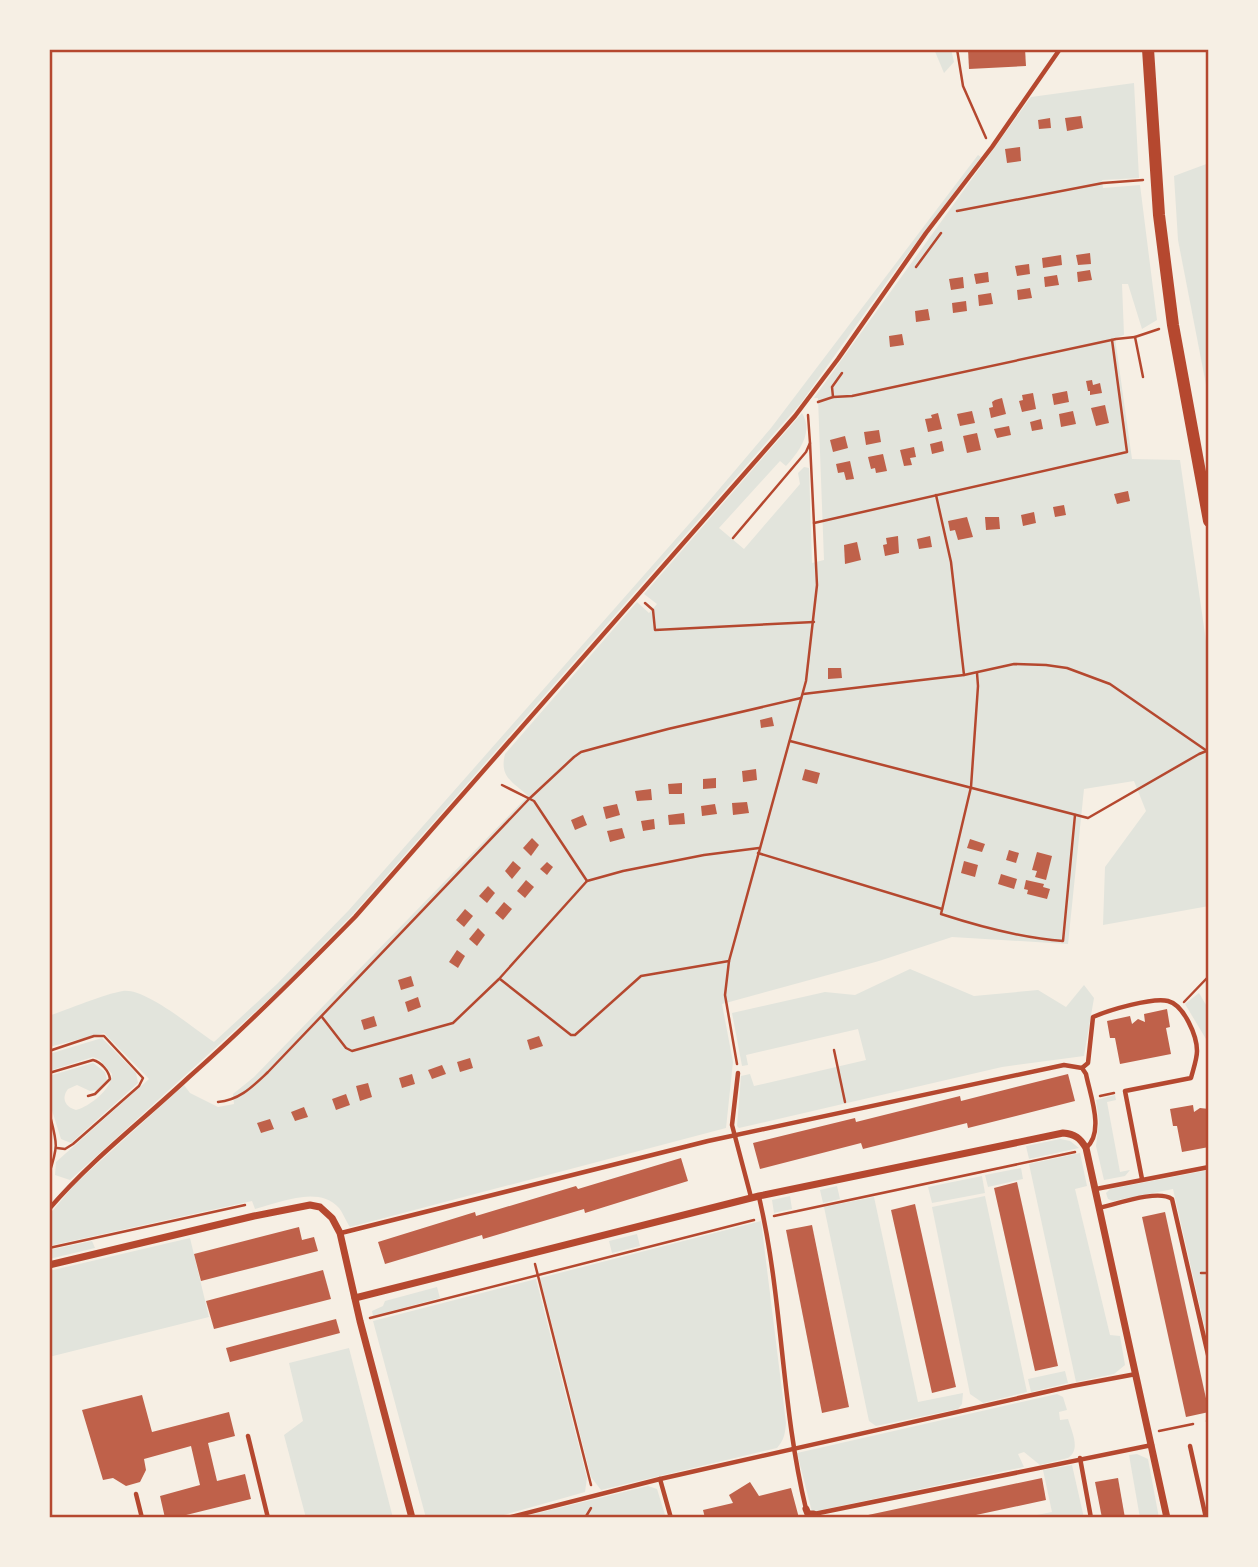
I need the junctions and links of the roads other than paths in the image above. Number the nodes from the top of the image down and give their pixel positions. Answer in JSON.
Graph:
{"nodes":[{"id":1,"x":1060,"y":49,"type":"edge"},
{"id":2,"x":1148,"y":49,"type":"edge"},
{"id":3,"x":1209,"y":521,"type":"edge"},
{"id":4,"x":1082,"y":1068,"type":"junction"},
{"id":5,"x":737,"y":1073,"type":"road end"},
{"id":6,"x":733,"y":1136,"type":"junction"},
{"id":7,"x":1086,"y":1148,"type":"junction"},
{"id":8,"x":1209,"y":1167,"type":"edge"},
{"id":9,"x":1142,"y":1179,"type":"junction"},
{"id":10,"x":1095,"y":1189,"type":"junction"},
{"id":11,"x":755,"y":1197,"type":"junction"},
{"id":12,"x":1099,"y":1208,"type":"junction"},
{"id":13,"x":49,"y":1209,"type":"edge"},
{"id":14,"x":340,"y":1233,"type":"junction"},
{"id":15,"x":49,"y":1265,"type":"edge"},
{"id":16,"x":355,"y":1298,"type":"junction"},
{"id":17,"x":1209,"y":1359,"type":"edge"},
{"id":18,"x":1136,"y":1374,"type":"junction"},
{"id":19,"x":248,"y":1436,"type":"dead end"},
{"id":20,"x":1152,"y":1445,"type":"junction"},
{"id":21,"x":1190,"y":1446,"type":"dead end"},
{"id":22,"x":793,"y":1449,"type":"junction"},
{"id":23,"x":1080,"y":1458,"type":"junction"},
{"id":24,"x":660,"y":1479,"type":"junction"},
{"id":25,"x":136,"y":1494,"type":"dead end"},
{"id":26,"x":806,"y":1509,"type":"joint"},
{"id":27,"x":815,"y":1516,"type":"edge"},
{"id":28,"x":142,"y":1518,"type":"edge"},
{"id":29,"x":268,"y":1518,"type":"edge"},
{"id":30,"x":412,"y":1518,"type":"edge"},
{"id":31,"x":506,"y":1518,"type":"edge"},
{"id":32,"x":671,"y":1518,"type":"edge"},
{"id":33,"x":1091,"y":1518,"type":"edge"},
{"id":34,"x":1167,"y":1518,"type":"edge"},
{"id":35,"x":1206,"y":1518,"type":"edge"}],
"edges":[{"from":1,"to":13,"type":"lane"},
{"from":2,"to":3,"type":"street"},
{"from":4,"to":6,"type":"lane"},
{"from":4,"to":7,"type":"lane"},
{"from":4,"to":9,"type":"lane"},
{"from":5,"to":6,"type":"lane"},
{"from":6,"to":11,"type":"lane"},
{"from":6,"to":14,"type":"lane"},
{"from":7,"to":10,"type":"street"},
{"from":7,"to":11,"type":"street"},
{"from":8,"to":9,"type":"lane"},
{"from":9,"to":10,"type":"lane"},
{"from":10,"to":12,"type":"street"},
{"from":11,"to":16,"type":"street"},
{"from":11,"to":22,"type":"lane"},
{"from":12,"to":17,"type":"lane"},
{"from":12,"to":18,"type":"street"},
{"from":14,"to":15,"type":"street"},
{"from":14,"to":16,"type":"street"},
{"from":16,"to":30,"type":"street"},
{"from":18,"to":20,"type":"street"},
{"from":18,"to":22,"type":"lane"},
{"from":19,"to":29,"type":"lane"},
{"from":20,"to":23,"type":"lane"},
{"from":20,"to":34,"type":"street"},
{"from":21,"to":35,"type":"lane"},
{"from":22,"to":24,"type":"lane"},
{"from":22,"to":26,"type":"lane"},
{"from":23,"to":27,"type":"lane"},
{"from":23,"to":33,"type":"lane"},
{"from":24,"to":31,"type":"lane"},
{"from":24,"to":32,"type":"lane"},
{"from":25,"to":28,"type":"lane"},
{"from":26,"to":27,"type":"street"}]}
